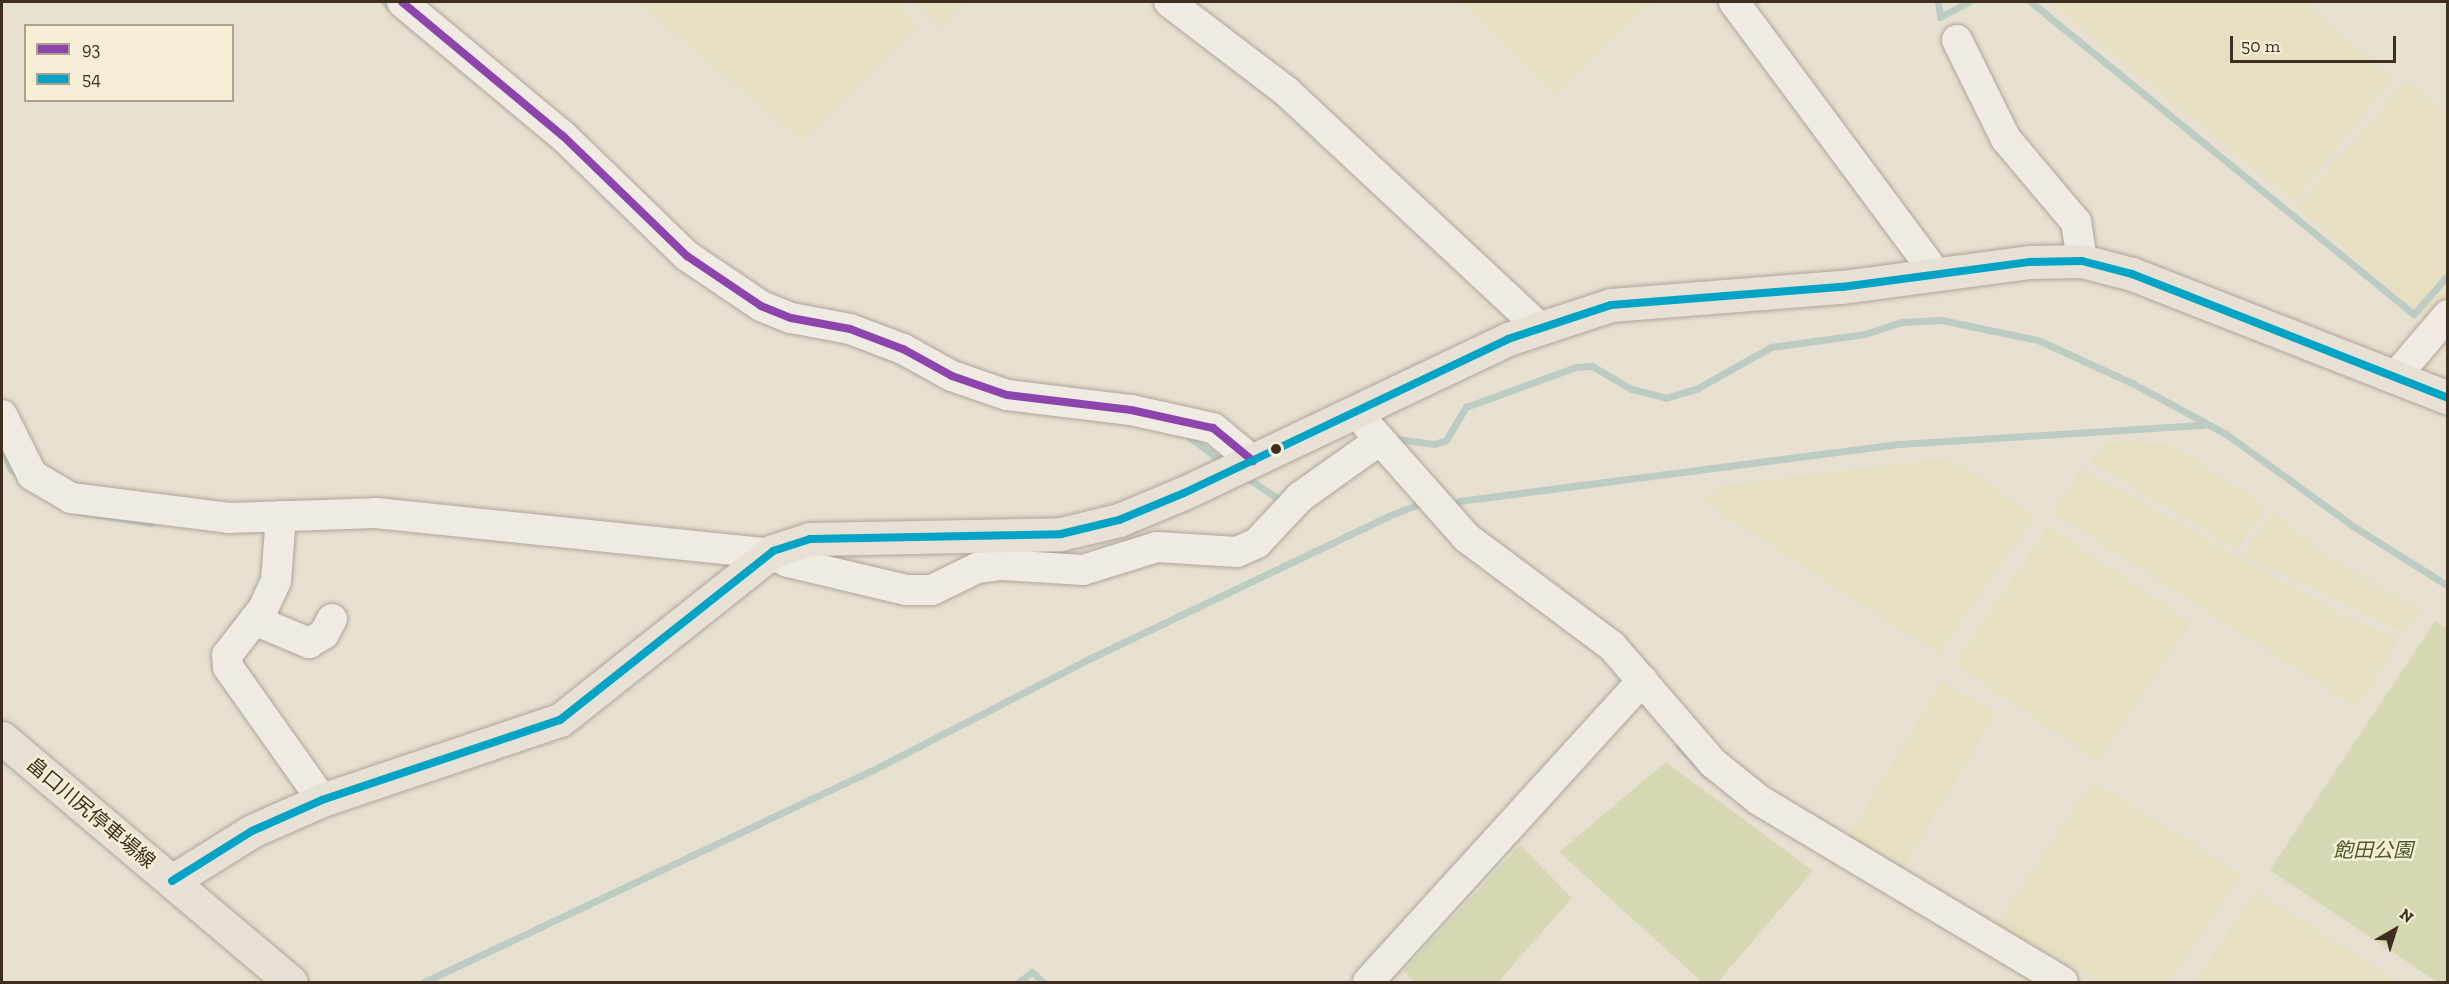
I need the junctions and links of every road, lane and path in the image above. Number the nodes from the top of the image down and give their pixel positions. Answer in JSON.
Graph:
{"nodes":[{"id":1,"x":402,"y":2,"type":"edge"},
{"id":2,"x":1169,"y":2,"type":"edge"},
{"id":3,"x":1734,"y":2,"type":"edge"},
{"id":4,"x":1957,"y":40,"type":"dead end"},
{"id":5,"x":2082,"y":261,"type":"junction"},
{"id":6,"x":1936,"y":274,"type":"junction"},
{"id":7,"x":2448,"y":315,"type":"edge"},
{"id":8,"x":1539,"y":327,"type":"junction"},
{"id":9,"x":2394,"y":378,"type":"junction"},
{"id":10,"x":2448,"y":398,"type":"edge"},
{"id":11,"x":1355,"y":411,"type":"junction"},
{"id":12,"x":2,"y":415,"type":"edge"},
{"id":13,"x":1386,"y":446,"type":"junction"},
{"id":14,"x":1253,"y":461,"type":"junction"},
{"id":15,"x":281,"y":516,"type":"junction"},
{"id":16,"x":770,"y":554,"type":"junction"},
{"id":17,"x":332,"y":619,"type":"dead end"},
{"id":18,"x":254,"y":620,"type":"junction"},
{"id":19,"x":1643,"y":680,"type":"junction"},
{"id":20,"x":2,"y":738,"type":"edge"},
{"id":21,"x":322,"y":800,"type":"junction"},
{"id":22,"x":172,"y":881,"type":"junction"},
{"id":23,"x":291,"y":982,"type":"edge"},
{"id":24,"x":1368,"y":982,"type":"edge"},
{"id":25,"x":2063,"y":982,"type":"edge"}],
"edges":[{"from":1,"to":14,"type":"street"},
{"from":2,"to":8,"type":"street"},
{"from":3,"to":6,"type":"street"},
{"from":4,"to":5,"type":"street"},
{"from":5,"to":6,"type":"main road"},
{"from":5,"to":9,"type":"main road"},
{"from":6,"to":8,"type":"main road"},
{"from":7,"to":9,"type":"street"},
{"from":8,"to":11,"type":"main road"},
{"from":9,"to":10,"type":"main road"},
{"from":11,"to":13,"type":"street"},
{"from":11,"to":14,"type":"main road"},
{"from":12,"to":15,"type":"street"},
{"from":13,"to":16,"type":"street"},
{"from":13,"to":19,"type":"street"},
{"from":14,"to":16,"type":"main road"},
{"from":15,"to":16,"type":"street"},
{"from":15,"to":18,"type":"street"},
{"from":16,"to":21,"type":"main road"},
{"from":17,"to":18,"type":"street"},
{"from":18,"to":21,"type":"street"},
{"from":19,"to":24,"type":"street"},
{"from":19,"to":25,"type":"street"},
{"from":20,"to":22,"type":"main road","name":"畠口川尻停車場線"},
{"from":21,"to":22,"type":"main road"},
{"from":22,"to":23,"type":"main road","name":"畠口川尻停車場線"}]}
